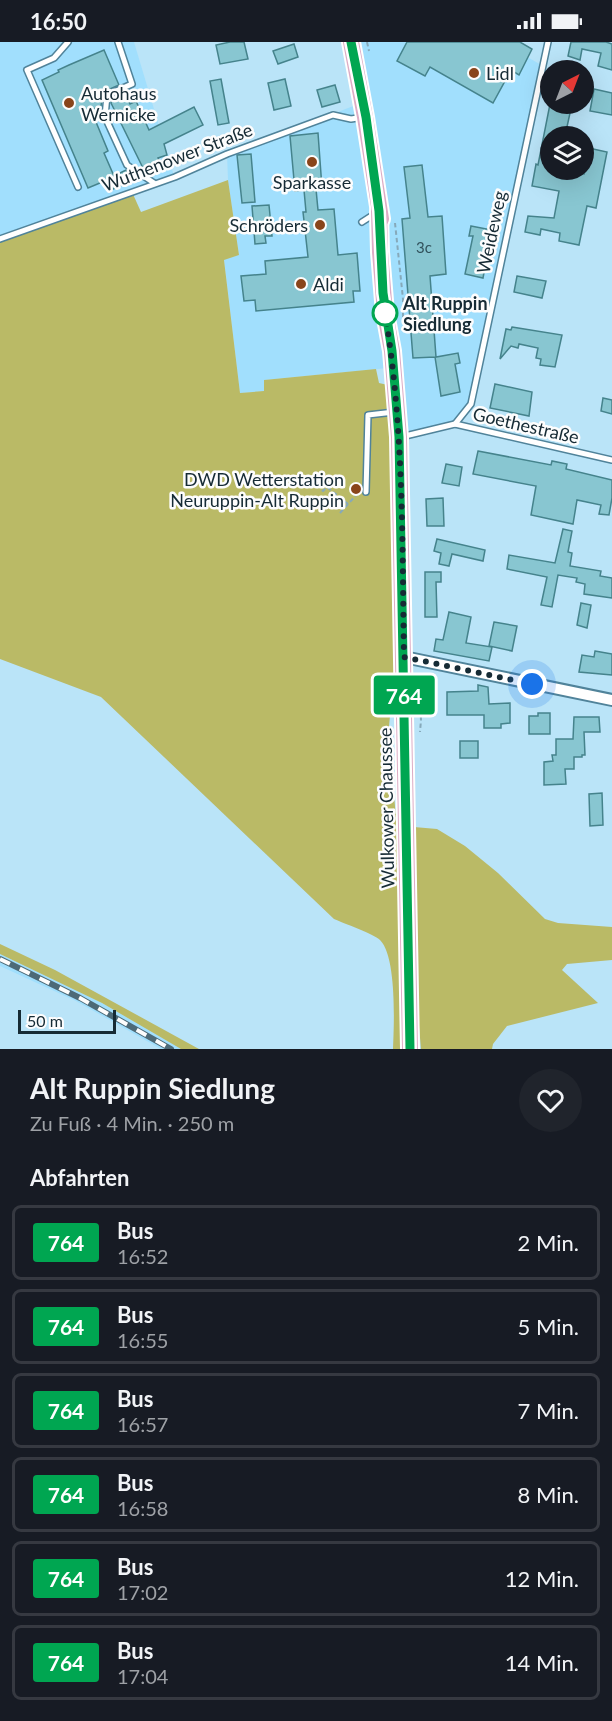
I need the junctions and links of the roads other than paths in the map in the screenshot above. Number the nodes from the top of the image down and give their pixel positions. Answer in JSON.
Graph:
{"nodes":[{"id":1,"x":68,"y":42,"type":"edge"},
{"id":2,"x":118,"y":42,"type":"edge"},
{"id":3,"x":351,"y":42,"type":"edge"},
{"id":4,"x":548,"y":42,"type":"edge"},
{"id":5,"x":366,"y":117,"type":"junction"},
{"id":6,"x":154,"y":183,"type":"junction"},
{"id":7,"x":78,"y":187,"type":"dead end"},
{"id":8,"x":379,"y":211,"type":"junction"},
{"id":9,"x":362,"y":222,"type":"dead end"},
{"id":10,"x":0,"y":238,"type":"edge"},
{"id":11,"x":397,"y":411,"type":"junction"},
{"id":12,"x":455,"y":424,"type":"junction"},
{"id":13,"x":399,"y":437,"type":"junction"},
{"id":14,"x":612,"y":460,"type":"edge"},
{"id":15,"x":363,"y":492,"type":"road end"},
{"id":16,"x":404,"y":657,"type":"junction"},
{"id":17,"x":612,"y":700,"type":"edge"},
{"id":18,"x":410,"y":1049,"type":"edge"}],
"edges":[{"from":1,"to":7,"type":"lane"},
{"from":2,"to":6,"type":"lane"},
{"from":3,"to":5,"type":"main road","name":"Wulkower Chaussee"},
{"from":4,"to":12,"type":"lane","name":"Weideweg"},
{"from":5,"to":6,"type":"lane","name":"Wuthenower Straße"},
{"from":5,"to":8,"type":"main road","name":"Wulkower Chaussee"},
{"from":6,"to":10,"type":"lane","name":"Wuthenower Straße"},
{"from":8,"to":9,"type":"lane"},
{"from":8,"to":11,"type":"main road","name":"Wulkower Chaussee"},
{"from":11,"to":13,"type":"main road","name":"Wulkower Chaussee"},
{"from":11,"to":15,"type":"lane"},
{"from":12,"to":13,"type":"lane","name":"Goethestraße"},
{"from":12,"to":14,"type":"lane","name":"Goethestraße"},
{"from":13,"to":16,"type":"main road","name":"Wulkower Chaussee"},
{"from":16,"to":17,"type":"street"},
{"from":16,"to":18,"type":"main road","name":"Wulkower Chaussee"}]}
